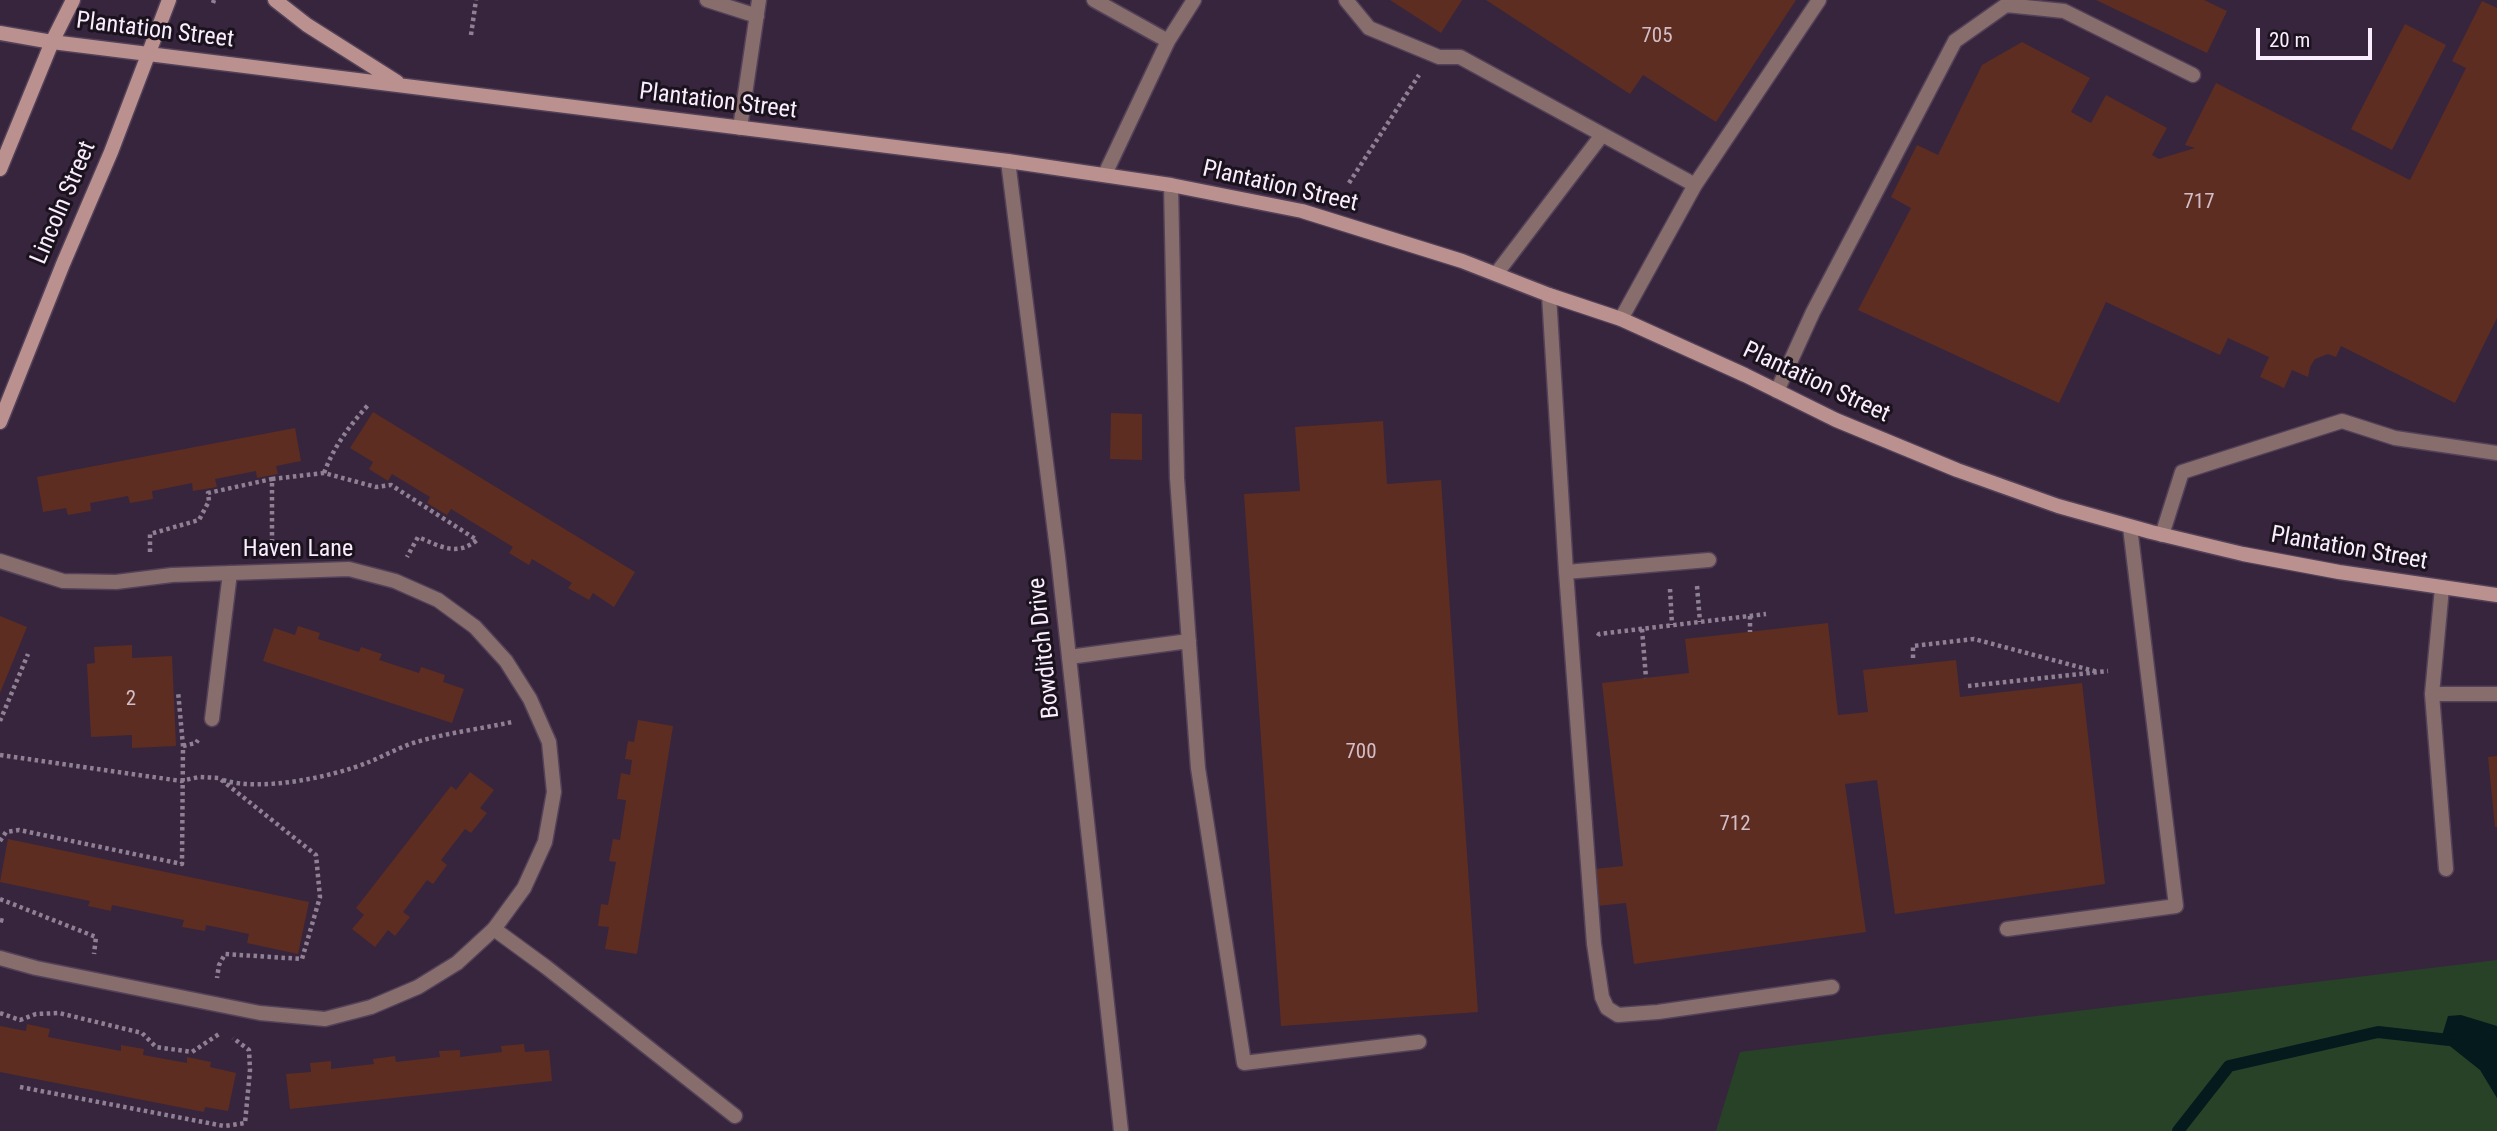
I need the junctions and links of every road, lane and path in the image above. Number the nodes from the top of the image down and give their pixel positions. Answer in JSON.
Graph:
{"nodes":[{"id":1,"x":73,"y":0,"type":"edge"},
{"id":2,"x":169,"y":0,"type":"edge"},
{"id":3,"x":275,"y":0,"type":"edge"},
{"id":4,"x":476,"y":0,"type":"edge"},
{"id":5,"x":707,"y":0,"type":"edge"},
{"id":6,"x":760,"y":0,"type":"edge"},
{"id":7,"x":1094,"y":0,"type":"edge"},
{"id":8,"x":1194,"y":0,"type":"edge"},
{"id":9,"x":1346,"y":0,"type":"edge"},
{"id":10,"x":1819,"y":0,"type":"edge"},
{"id":11,"x":757,"y":16,"type":"junction"},
{"id":12,"x":0,"y":33,"type":"edge"},
{"id":13,"x":471,"y":35,"type":"dead end"},
{"id":14,"x":1168,"y":41,"type":"junction"},
{"id":15,"x":52,"y":42,"type":"junction"},
{"id":16,"x":147,"y":52,"type":"junction"},
{"id":17,"x":1422,"y":71,"type":"dead end"},
{"id":18,"x":2193,"y":75,"type":"dead end"},
{"id":19,"x":401,"y":85,"type":"junction"},
{"id":20,"x":740,"y":128,"type":"junction"},
{"id":21,"x":1602,"y":135,"type":"junction"},
{"id":22,"x":1008,"y":161,"type":"junction"},
{"id":23,"x":0,"y":169,"type":"edge"},
{"id":24,"x":1105,"y":174,"type":"junction"},
{"id":25,"x":1349,"y":183,"type":"dead end"},
{"id":26,"x":1171,"y":185,"type":"junction"},
{"id":27,"x":1695,"y":185,"type":"junction"},
{"id":28,"x":1496,"y":274,"type":"junction"},
{"id":29,"x":1549,"y":295,"type":"junction"},
{"id":30,"x":1621,"y":319,"type":"junction"},
{"id":31,"x":1777,"y":391,"type":"junction"},
{"id":32,"x":369,"y":404,"type":"dead end"},
{"id":33,"x":0,"y":422,"type":"edge"},
{"id":34,"x":2497,"y":453,"type":"edge"},
{"id":35,"x":324,"y":473,"type":"junction"},
{"id":36,"x":272,"y":479,"type":"junction"},
{"id":37,"x":2130,"y":527,"type":"junction"},
{"id":38,"x":2162,"y":535,"type":"junction"},
{"id":39,"x":1702,"y":560,"type":"joint"},
{"id":40,"x":0,"y":561,"type":"edge"},
{"id":41,"x":1668,"y":563,"type":"junction"},
{"id":42,"x":272,"y":570,"type":"junction"},
{"id":43,"x":1566,"y":572,"type":"junction"},
{"id":44,"x":230,"y":573,"type":"junction"},
{"id":45,"x":150,"y":578,"type":"junction"},
{"id":46,"x":395,"y":581,"type":"junction"},
{"id":47,"x":2442,"y":587,"type":"junction"},
{"id":48,"x":2497,"y":595,"type":"edge"},
{"id":49,"x":1766,"y":614,"type":"dead end"},
{"id":50,"x":1750,"y":616,"type":"junction"},
{"id":51,"x":1700,"y":622,"type":"junction"},
{"id":52,"x":1672,"y":625,"type":"junction"},
{"id":53,"x":1642,"y":629,"type":"junction"},
{"id":54,"x":1750,"y":632,"type":"dead end"},
{"id":55,"x":1189,"y":641,"type":"junction"},
{"id":56,"x":1594,"y":642,"type":"dead end"},
{"id":57,"x":28,"y":654,"type":"dead end"},
{"id":58,"x":1069,"y":657,"type":"junction"},
{"id":59,"x":1913,"y":658,"type":"dead end"},
{"id":60,"x":2108,"y":671,"type":"dead end"},
{"id":61,"x":2098,"y":672,"type":"junction"},
{"id":62,"x":1646,"y":678,"type":"dead end"},
{"id":63,"x":1968,"y":686,"type":"dead end"},
{"id":64,"x":178,"y":691,"type":"dead end"},
{"id":65,"x":2432,"y":694,"type":"junction"},
{"id":66,"x":2497,"y":694,"type":"edge"},
{"id":67,"x":212,"y":719,"type":"dead end"},
{"id":68,"x":0,"y":721,"type":"edge"},
{"id":69,"x":515,"y":721,"type":"dead end"},
{"id":70,"x":0,"y":755,"type":"edge"},
{"id":71,"x":219,"y":778,"type":"junction"},
{"id":72,"x":181,"y":781,"type":"junction"},
{"id":73,"x":0,"y":841,"type":"edge"},
{"id":74,"x":2446,"y":869,"type":"dead end"},
{"id":75,"x":0,"y":899,"type":"edge"},
{"id":76,"x":494,"y":929,"type":"junction"},
{"id":77,"x":2007,"y":929,"type":"dead end"},
{"id":78,"x":0,"y":958,"type":"edge"},
{"id":79,"x":88,"y":978,"type":"junction"},
{"id":80,"x":1832,"y":988,"type":"dead end"},
{"id":81,"x":214,"y":1003,"type":"junction"},
{"id":82,"x":0,"y":1013,"type":"edge"},
{"id":83,"x":1419,"y":1042,"type":"dead end"},
{"id":84,"x":20,"y":1087,"type":"dead end"},
{"id":85,"x":735,"y":1116,"type":"dead end"},
{"id":86,"x":1121,"y":1131,"type":"edge"}],
"edges":[{"from":1,"to":15,"type":"main road"},
{"from":2,"to":16,"type":"main road","name":"Lincoln Street"},
{"from":3,"to":19,"type":"main road"},
{"from":4,"to":13,"type":"path"},
{"from":5,"to":11,"type":"street"},
{"from":6,"to":11,"type":"street"},
{"from":7,"to":14,"type":"street"},
{"from":8,"to":14,"type":"street"},
{"from":9,"to":21,"type":"street"},
{"from":10,"to":27,"type":"street"},
{"from":11,"to":20,"type":"street"},
{"from":12,"to":15,"type":"main road","name":"Plantation Street"},
{"from":14,"to":24,"type":"street"},
{"from":15,"to":16,"type":"main road","name":"Plantation Street"},
{"from":15,"to":23,"type":"main road"},
{"from":16,"to":19,"type":"main road","name":"Plantation Street"},
{"from":16,"to":33,"type":"main road","name":"Lincoln Street"},
{"from":17,"to":25,"type":"path"},
{"from":18,"to":31,"type":"street"},
{"from":19,"to":20,"type":"main road","name":"Plantation Street"},
{"from":20,"to":22,"type":"main road","name":"Plantation Street"},
{"from":21,"to":27,"type":"street"},
{"from":21,"to":28,"type":"street"},
{"from":22,"to":24,"type":"main road","name":"Plantation Street"},
{"from":22,"to":58,"type":"street","name":"Bowditch Drive"},
{"from":24,"to":26,"type":"main road","name":"Plantation Street"},
{"from":26,"to":28,"type":"main road","name":"Plantation Street"},
{"from":26,"to":55,"type":"street"},
{"from":27,"to":30,"type":"street"},
{"from":28,"to":29,"type":"main road","name":"Plantation Street"},
{"from":29,"to":30,"type":"main road","name":"Plantation Street"},
{"from":29,"to":43,"type":"street"},
{"from":30,"to":31,"type":"main road","name":"Plantation Street"},
{"from":31,"to":37,"type":"main road","name":"Plantation Street"},
{"from":32,"to":35,"type":"path"},
{"from":34,"to":38,"type":"street"},
{"from":35,"to":36,"type":"path"},
{"from":35,"to":46,"type":"path"},
{"from":36,"to":42,"type":"path"},
{"from":36,"to":45,"type":"path"},
{"from":37,"to":38,"type":"main road","name":"Plantation Street"},
{"from":37,"to":77,"type":"street"},
{"from":38,"to":47,"type":"main road","name":"Plantation Street"},
{"from":39,"to":41,"type":"street"},
{"from":39,"to":51,"type":"path"},
{"from":40,"to":45,"type":"street","name":"Haven Lane"},
{"from":41,"to":43,"type":"street"},
{"from":41,"to":52,"type":"path"},
{"from":42,"to":44,"type":"street","name":"Haven Lane"},
{"from":42,"to":46,"type":"street","name":"Haven Lane"},
{"from":43,"to":80,"type":"street"},
{"from":44,"to":45,"type":"street","name":"Haven Lane"},
{"from":44,"to":67,"type":"street"},
{"from":46,"to":76,"type":"street","name":"Haven Lane"},
{"from":47,"to":48,"type":"main road","name":"Plantation Street"},
{"from":47,"to":65,"type":"street"},
{"from":49,"to":50,"type":"path"},
{"from":50,"to":51,"type":"path"},
{"from":50,"to":54,"type":"path"},
{"from":51,"to":52,"type":"path"},
{"from":52,"to":53,"type":"path"},
{"from":53,"to":56,"type":"path"},
{"from":53,"to":62,"type":"path"},
{"from":55,"to":58,"type":"street"},
{"from":55,"to":83,"type":"street"},
{"from":57,"to":68,"type":"path"},
{"from":58,"to":86,"type":"street","name":"Bowditch Drive"},
{"from":59,"to":61,"type":"path"},
{"from":60,"to":61,"type":"path"},
{"from":61,"to":63,"type":"path"},
{"from":64,"to":72,"type":"path"},
{"from":65,"to":66,"type":"street"},
{"from":65,"to":74,"type":"street"},
{"from":69,"to":71,"type":"path"},
{"from":70,"to":72,"type":"path"},
{"from":71,"to":72,"type":"path"},
{"from":71,"to":81,"type":"path"},
{"from":72,"to":73,"type":"path"},
{"from":75,"to":79,"type":"path"},
{"from":76,"to":81,"type":"street","name":"Haven Lane"},
{"from":76,"to":85,"type":"street"},
{"from":78,"to":79,"type":"street","name":"Haven Lane"},
{"from":79,"to":81,"type":"street","name":"Haven Lane"},
{"from":82,"to":84,"type":"path"}]}
